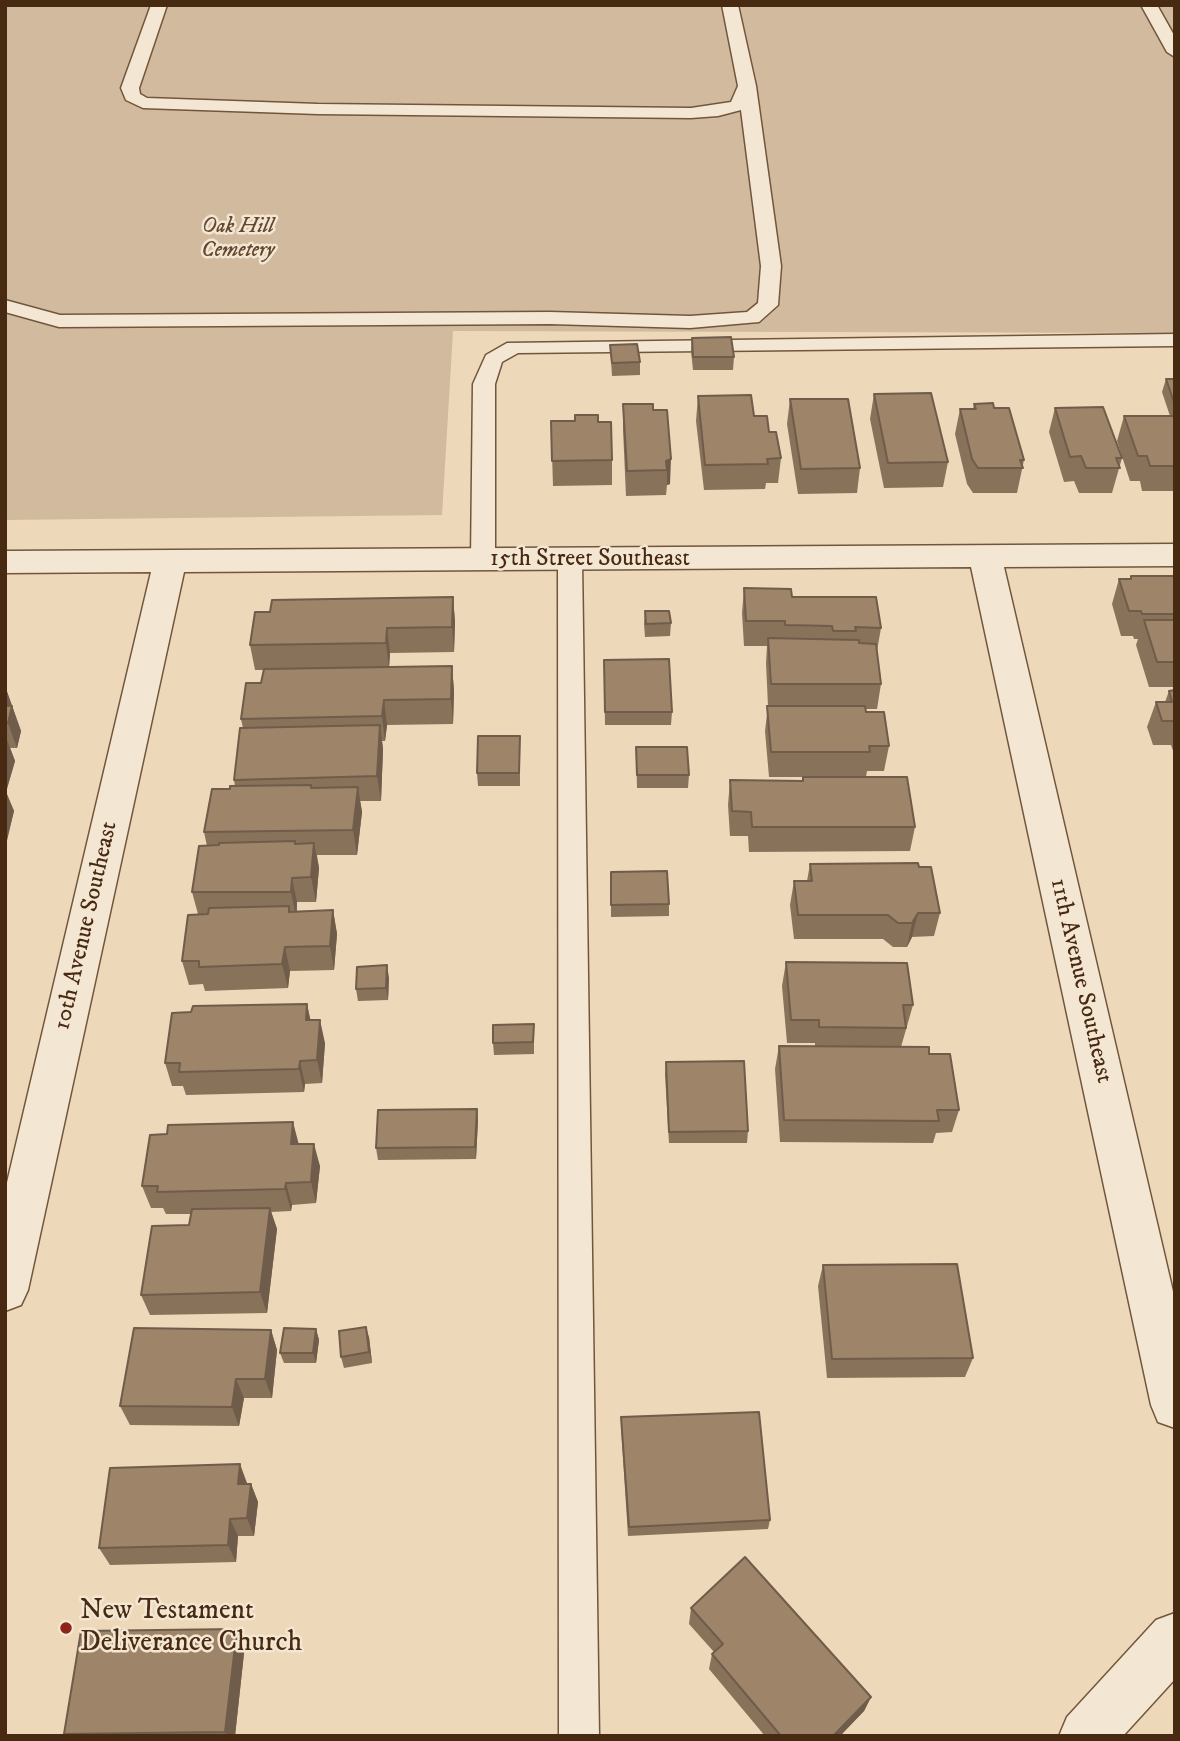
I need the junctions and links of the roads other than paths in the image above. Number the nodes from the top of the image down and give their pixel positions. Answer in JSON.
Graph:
{"nodes":[{"id":1,"x":159,"y":5,"type":"edge"},
{"id":2,"x":730,"y":5,"type":"edge"},
{"id":3,"x":1149,"y":5,"type":"edge"},
{"id":4,"x":1167,"y":27,"type":"edge"},
{"id":5,"x":1175,"y":52,"type":"edge"},
{"id":6,"x":747,"y":86,"type":"junction"},
{"id":7,"x":5,"y":306,"type":"edge"},
{"id":8,"x":1175,"y":340,"type":"edge"},
{"id":9,"x":1175,"y":555,"type":"edge"},
{"id":10,"x":985,"y":558,"type":"junction"},
{"id":11,"x":483,"y":560,"type":"junction"},
{"id":12,"x":570,"y":560,"type":"junction"},
{"id":13,"x":5,"y":562,"type":"edge"},
{"id":14,"x":170,"y":562,"type":"junction"},
{"id":15,"x":5,"y":1290,"type":"edge"},
{"id":16,"x":1163,"y":1303,"type":"edge"},
{"id":17,"x":1175,"y":1405,"type":"edge"},
{"id":18,"x":1175,"y":1639,"type":"edge"},
{"id":19,"x":579,"y":1736,"type":"edge"},
{"id":20,"x":1086,"y":1736,"type":"edge"}],
"edges":[{"from":1,"to":6,"type":"lane"},
{"from":2,"to":6,"type":"lane"},
{"from":3,"to":4,"type":"lane"},
{"from":4,"to":5,"type":"lane"},
{"from":6,"to":7,"type":"lane"},
{"from":8,"to":11,"type":"lane"},
{"from":9,"to":10,"type":"street","name":"15th Street Southeast"},
{"from":10,"to":12,"type":"street","name":"15th Street Southeast"},
{"from":10,"to":16,"type":"street","name":"11th Avenue Southeast"},
{"from":11,"to":12,"type":"street","name":"15th Street Southeast"},
{"from":11,"to":14,"type":"street","name":"15th Street Southeast"},
{"from":12,"to":19,"type":"lane"},
{"from":13,"to":14,"type":"street","name":"15th Street Southeast"},
{"from":14,"to":15,"type":"street","name":"10th Avenue Southeast"},
{"from":16,"to":17,"type":"street","name":"11th Avenue Southeast"},
{"from":18,"to":20,"type":"street"}]}
